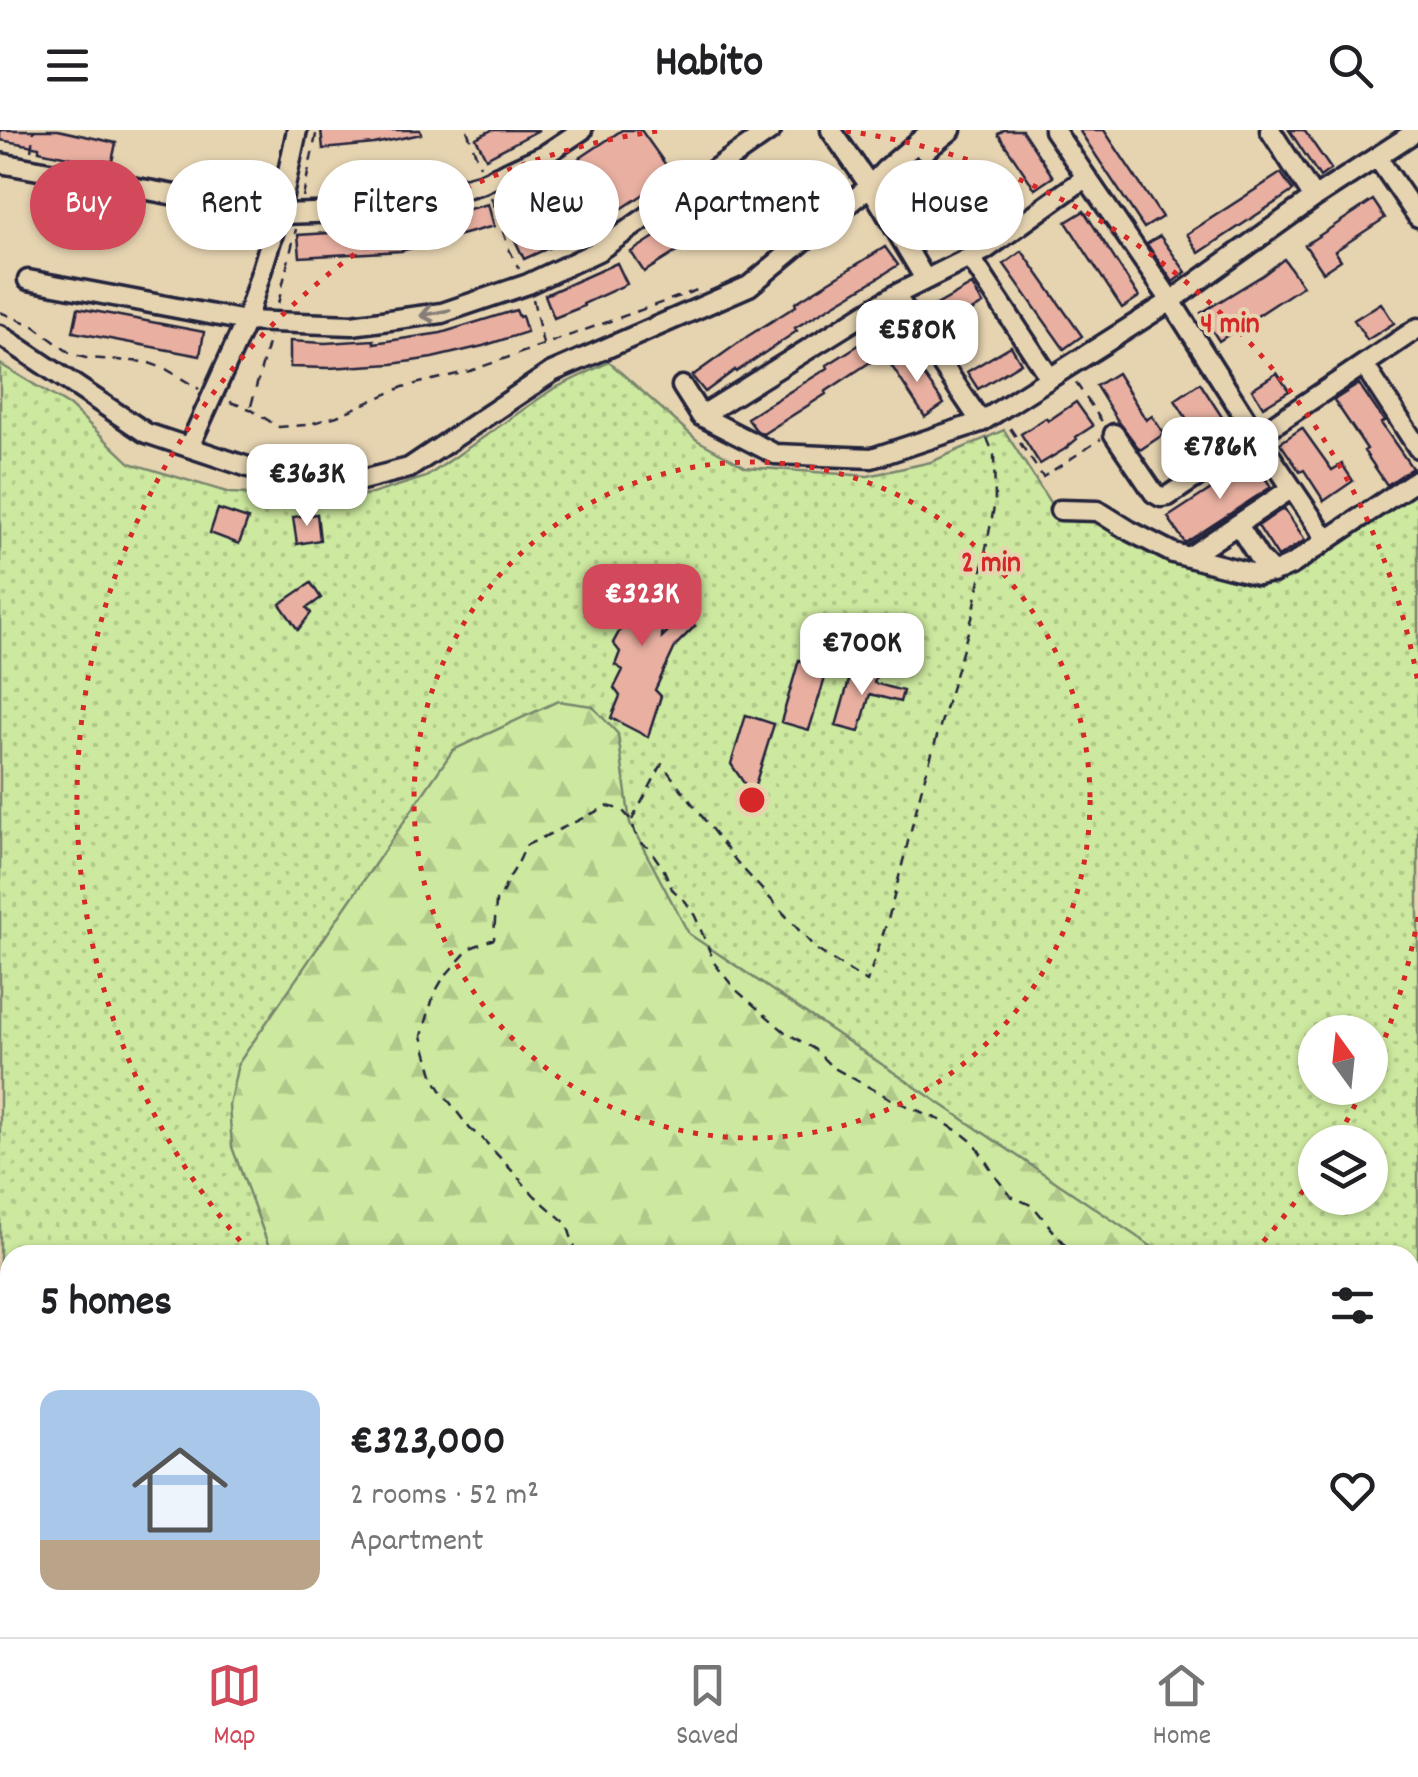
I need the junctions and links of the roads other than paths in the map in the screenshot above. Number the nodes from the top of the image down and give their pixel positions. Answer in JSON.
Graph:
{"nodes":[{"id":1,"x":297,"y":130,"type":"edge"},
{"id":2,"x":582,"y":130,"type":"edge"},
{"id":3,"x":771,"y":130,"type":"edge"},
{"id":4,"x":831,"y":130,"type":"edge"},
{"id":5,"x":932,"y":130,"type":"edge"},
{"id":6,"x":951,"y":130,"type":"edge"},
{"id":7,"x":1054,"y":130,"type":"edge"},
{"id":8,"x":1270,"y":130,"type":"edge"},
{"id":9,"x":1418,"y":130,"type":"edge"},
{"id":10,"x":1377,"y":157,"type":"junction"},
{"id":11,"x":291,"y":160,"type":"edge"},
{"id":12,"x":0,"y":162,"type":"edge"},
{"id":13,"x":1085,"y":178,"type":"junction"},
{"id":14,"x":870,"y":186,"type":"junction"},
{"id":15,"x":166,"y":193,"type":"edge"},
{"id":16,"x":1314,"y":198,"type":"junction"},
{"id":17,"x":297,"y":213,"type":"edge"},
{"id":18,"x":1418,"y":218,"type":"edge"},
{"id":19,"x":268,"y":250,"type":"edge"},
{"id":20,"x":970,"y":257,"type":"junction"},
{"id":21,"x":28,"y":280,"type":"dead end"},
{"id":22,"x":926,"y":280,"type":"junction"},
{"id":23,"x":895,"y":295,"type":"junction"},
{"id":24,"x":1171,"y":300,"type":"junction"},
{"id":25,"x":246,"y":321,"type":"junction"},
{"id":26,"x":1418,"y":328,"type":"edge"},
{"id":27,"x":0,"y":336,"type":"edge"},
{"id":28,"x":1364,"y":365,"type":"junction"},
{"id":29,"x":1050,"y":378,"type":"junction"},
{"id":30,"x":682,"y":386,"type":"dead end"},
{"id":31,"x":701,"y":416,"type":"junction"},
{"id":32,"x":981,"y":422,"type":"junction"},
{"id":33,"x":1114,"y":434,"type":"dead end"},
{"id":34,"x":1256,"y":436,"type":"junction"},
{"id":35,"x":189,"y":448,"type":"junction"},
{"id":36,"x":1418,"y":448,"type":"edge"},
{"id":37,"x":1418,"y":479,"type":"edge"},
{"id":38,"x":1292,"y":488,"type":"junction"},
{"id":39,"x":1060,"y":510,"type":"dead end"},
{"id":40,"x":1238,"y":525,"type":"junction"},
{"id":41,"x":1327,"y":540,"type":"junction"},
{"id":42,"x":1189,"y":557,"type":"junction"},
{"id":43,"x":1272,"y":572,"type":"junction"}],
"edges":[{"from":1,"to":11,"type":"street"},
{"from":2,"to":17,"type":"street"},
{"from":3,"to":25,"type":"street","one_way":true},
{"from":4,"to":14,"type":"street"},
{"from":5,"to":14,"type":"street"},
{"from":6,"to":14,"type":"street"},
{"from":7,"to":13,"type":"street"},
{"from":8,"to":16,"type":"street"},
{"from":9,"to":10,"type":"street"},
{"from":10,"to":16,"type":"street"},
{"from":10,"to":18,"type":"street"},
{"from":12,"to":15,"type":"street"},
{"from":13,"to":20,"type":"street"},
{"from":13,"to":24,"type":"street"},
{"from":14,"to":22,"type":"street"},
{"from":14,"to":35,"type":"street"},
{"from":16,"to":24,"type":"street"},
{"from":19,"to":25,"type":"street"},
{"from":20,"to":22,"type":"street"},
{"from":20,"to":29,"type":"street"},
{"from":21,"to":25,"type":"street"},
{"from":22,"to":23,"type":"street"},
{"from":23,"to":31,"type":"street"},
{"from":23,"to":32,"type":"street"},
{"from":24,"to":29,"type":"street"},
{"from":24,"to":34,"type":"street"},
{"from":25,"to":35,"type":"street"},
{"from":26,"to":28,"type":"street"},
{"from":27,"to":35,"type":"street"},
{"from":28,"to":34,"type":"street"},
{"from":28,"to":36,"type":"street"},
{"from":29,"to":32,"type":"street"},
{"from":30,"to":31,"type":"street"},
{"from":31,"to":32,"type":"street"},
{"from":33,"to":34,"type":"street"},
{"from":34,"to":38,"type":"street"},
{"from":37,"to":41,"type":"street"},
{"from":38,"to":40,"type":"street"},
{"from":38,"to":41,"type":"street"},
{"from":39,"to":42,"type":"street"},
{"from":40,"to":42,"type":"street"},
{"from":40,"to":43,"type":"street"},
{"from":41,"to":43,"type":"street"},
{"from":42,"to":43,"type":"street"}]}
